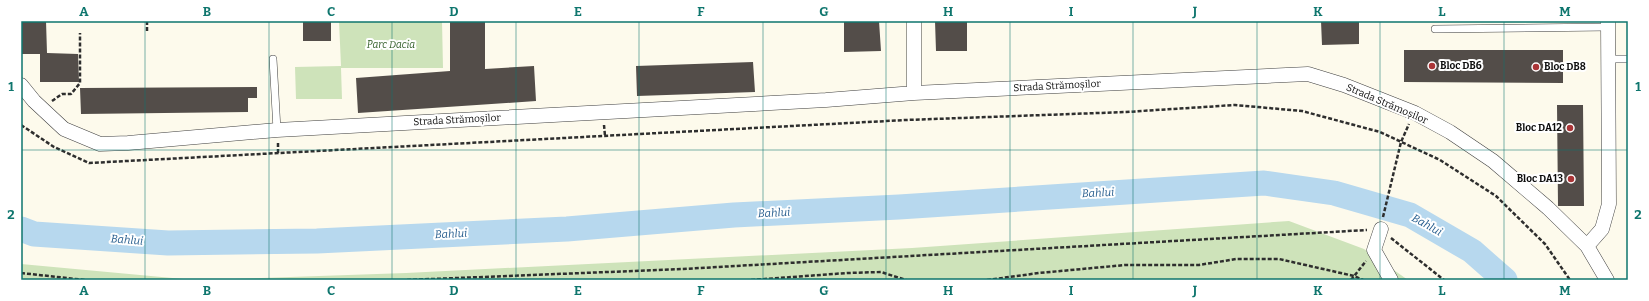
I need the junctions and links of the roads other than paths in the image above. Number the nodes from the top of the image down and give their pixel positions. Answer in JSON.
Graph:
{"nodes":[{"id":1,"x":914,"y":21,"type":"edge"},
{"id":2,"x":1608,"y":24,"type":"edge"},
{"id":3,"x":1435,"y":28,"type":"dead end"},
{"id":4,"x":274,"y":58,"type":"dead end"},
{"id":5,"x":1608,"y":59,"type":"junction"},
{"id":6,"x":1628,"y":59,"type":"edge"},
{"id":7,"x":21,"y":85,"type":"edge"},
{"id":8,"x":914,"y":92,"type":"junction"},
{"id":9,"x":277,"y":130,"type":"junction"},
{"id":10,"x":1381,"y":229,"type":"road end"},
{"id":11,"x":1587,"y":246,"type":"junction"},
{"id":12,"x":1390,"y":280,"type":"edge"},
{"id":13,"x":1607,"y":280,"type":"edge"}],
"edges":[{"from":1,"to":8,"type":"street"},
{"from":2,"to":3,"type":"lane"},
{"from":2,"to":5,"type":"street"},
{"from":4,"to":9,"type":"lane"},
{"from":5,"to":6,"type":"lane"},
{"from":5,"to":11,"type":"street"},
{"from":7,"to":9,"type":"street","name":"Strada Strămoșilor"},
{"from":8,"to":9,"type":"street","name":"Strada Strămoșilor"},
{"from":8,"to":11,"type":"street","name":"Strada Strămoșilor"},
{"from":10,"to":12,"type":"street"},
{"from":11,"to":13,"type":"street","name":"Strada Strămoșilor"}]}
